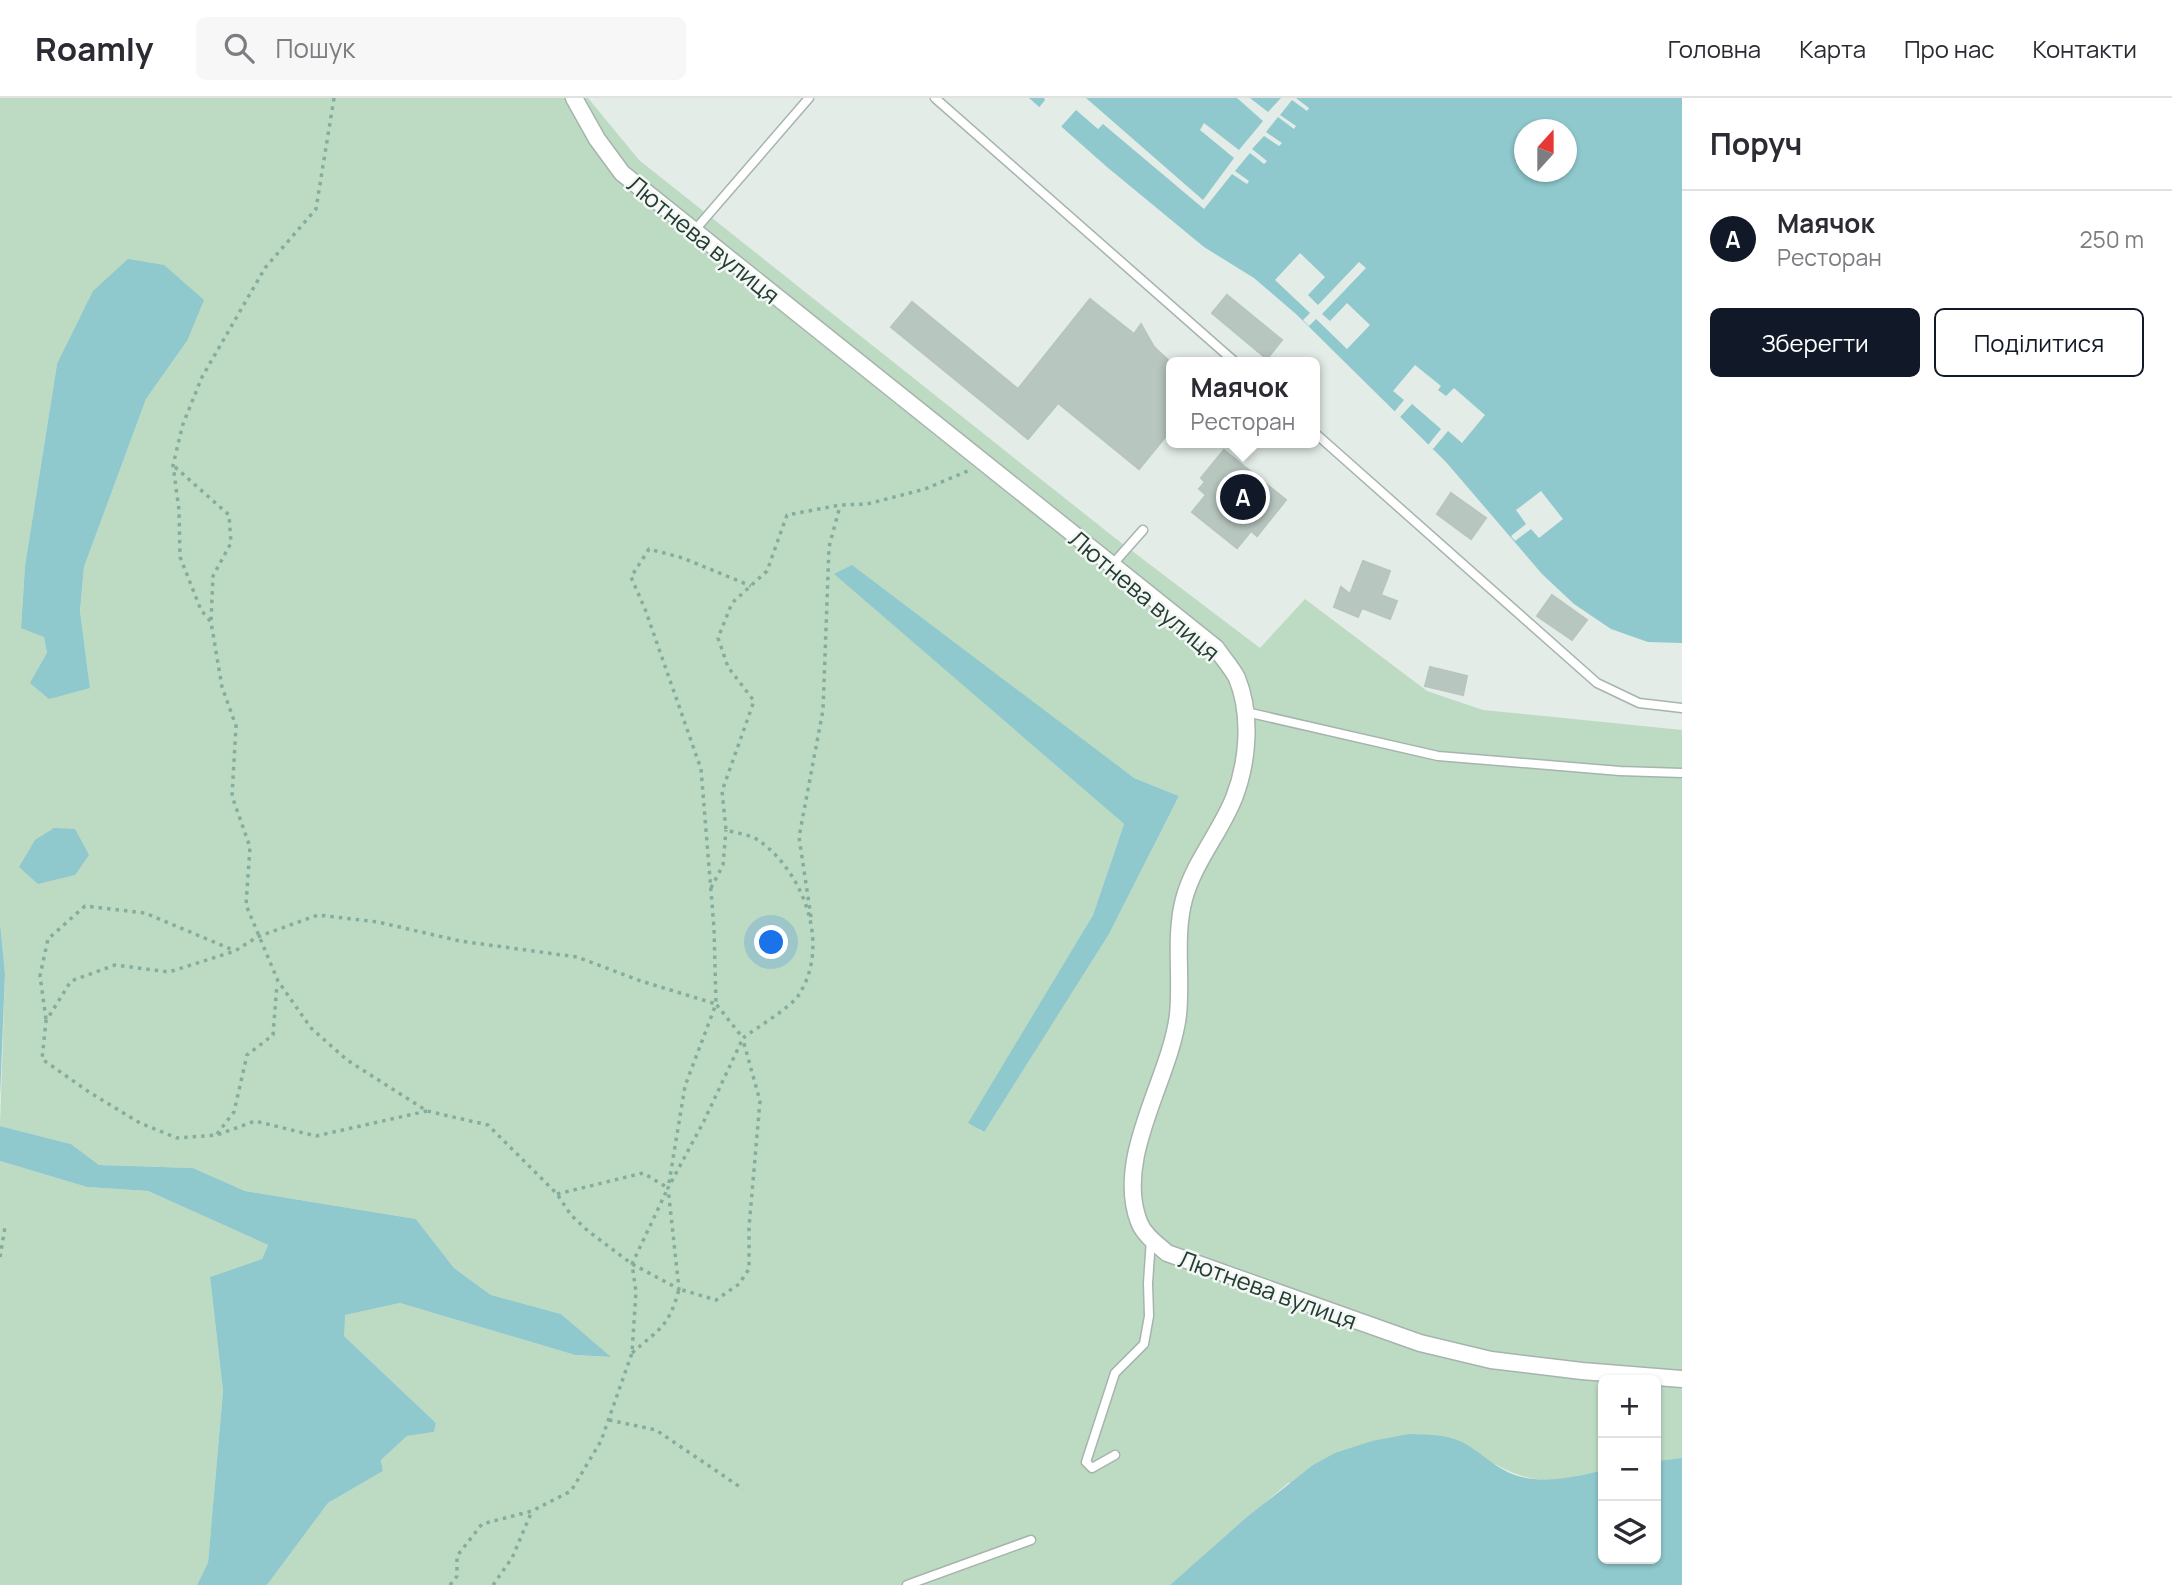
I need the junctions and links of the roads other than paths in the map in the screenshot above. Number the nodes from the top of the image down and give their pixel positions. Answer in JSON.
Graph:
{"nodes":[{"id":1,"x":573,"y":98,"type":"edge"},
{"id":2,"x":809,"y":98,"type":"edge"},
{"id":3,"x":935,"y":98,"type":"edge"},
{"id":4,"x":694,"y":231,"type":"junction"},
{"id":5,"x":1229,"y":357,"type":"edge"},
{"id":6,"x":1320,"y":437,"type":"edge"},
{"id":7,"x":1143,"y":530,"type":"dead end"},
{"id":8,"x":1112,"y":565,"type":"junction"},
{"id":9,"x":1682,"y":708,"type":"edge"},
{"id":10,"x":1246,"y":712,"type":"junction"},
{"id":11,"x":1682,"y":773,"type":"edge"},
{"id":12,"x":1151,"y":1239,"type":"junction"},
{"id":13,"x":1682,"y":1379,"type":"edge"},
{"id":14,"x":1115,"y":1455,"type":"dead end"},
{"id":15,"x":1031,"y":1540,"type":"dead end"},
{"id":16,"x":907,"y":1585,"type":"edge"}],
"edges":[{"from":1,"to":4,"type":"street","name":"Лютнева вулиця"},
{"from":2,"to":4,"type":"lane"},
{"from":3,"to":5,"type":"lane"},
{"from":4,"to":8,"type":"street","name":"Лютнева вулиця"},
{"from":6,"to":9,"type":"lane"},
{"from":7,"to":8,"type":"lane"},
{"from":8,"to":10,"type":"street","name":"Лютнева вулиця"},
{"from":10,"to":11,"type":"lane"},
{"from":10,"to":12,"type":"street","name":"Лютнева вулиця"},
{"from":12,"to":13,"type":"street","name":"Лютнева вулиця"},
{"from":12,"to":14,"type":"lane"},
{"from":15,"to":16,"type":"lane"}]}
